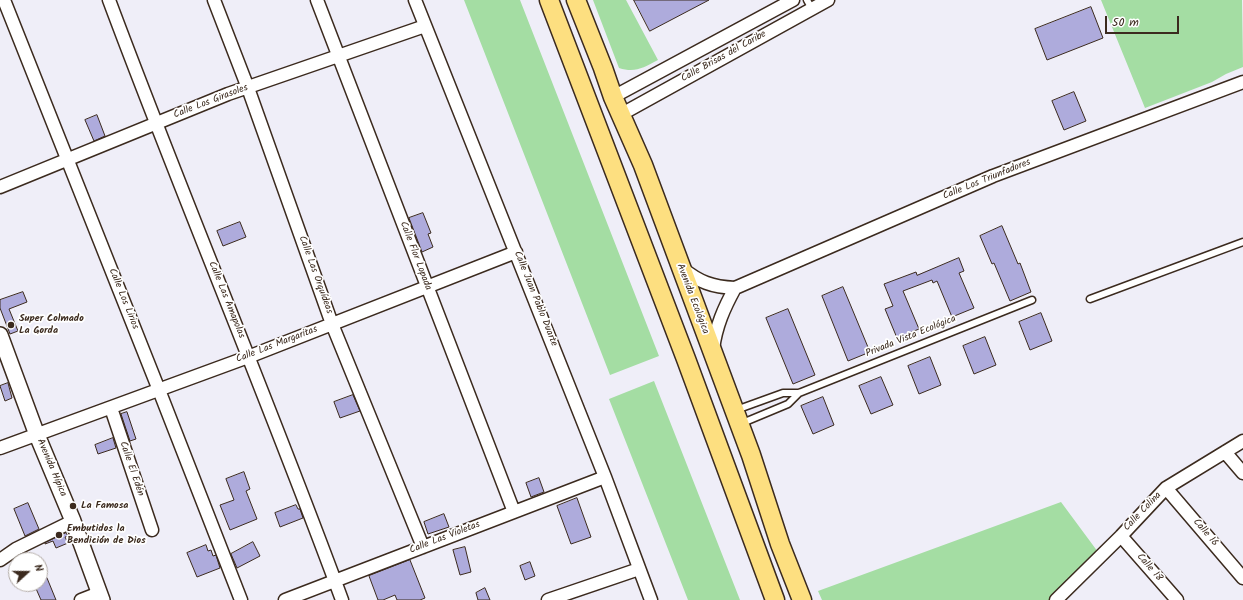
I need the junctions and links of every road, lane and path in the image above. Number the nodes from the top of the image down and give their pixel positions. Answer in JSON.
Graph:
{"nodes":[{"id":1,"x":4,"y":0,"type":"edge"},
{"id":2,"x":108,"y":0,"type":"edge"},
{"id":3,"x":214,"y":0,"type":"edge"},
{"id":4,"x":317,"y":0,"type":"edge"},
{"id":5,"x":415,"y":0,"type":"edge"},
{"id":6,"x":549,"y":0,"type":"edge"},
{"id":7,"x":576,"y":0,"type":"edge"},
{"id":8,"x":828,"y":0,"type":"edge"},
{"id":9,"x":809,"y":4,"type":"edge"},
{"id":10,"x":794,"y":5,"type":"edge"},
{"id":11,"x":426,"y":26,"type":"junction"},
{"id":12,"x":340,"y":56,"type":"junction"},
{"id":13,"x":1243,"y":82,"type":"edge"},
{"id":14,"x":248,"y":88,"type":"junction"},
{"id":15,"x":613,"y":97,"type":"junction"},
{"id":16,"x":620,"y":115,"type":"junction"},
{"id":17,"x":155,"y":124,"type":"junction"},
{"id":18,"x":68,"y":160,"type":"junction"},
{"id":19,"x":0,"y":187,"type":"edge"},
{"id":20,"x":1243,"y":242,"type":"edge"},
{"id":21,"x":516,"y":252,"type":"junction"},
{"id":22,"x":680,"y":266,"type":"junction"},
{"id":23,"x":427,"y":287,"type":"junction"},
{"id":24,"x":735,"y":288,"type":"junction"},
{"id":25,"x":1090,"y":299,"type":"dead end"},
{"id":26,"x":1032,"y":300,"type":"dead end"},
{"id":27,"x":332,"y":324,"type":"junction"},
{"id":28,"x":0,"y":335,"type":"edge"},
{"id":29,"x":3,"y":352,"type":"edge"},
{"id":30,"x":712,"y":352,"type":"junction"},
{"id":31,"x":248,"y":357,"type":"junction"},
{"id":32,"x":160,"y":390,"type":"junction"},
{"id":33,"x":798,"y":394,"type":"junction"},
{"id":34,"x":111,"y":408,"type":"junction"},
{"id":35,"x":737,"y":418,"type":"junction"},
{"id":36,"x":37,"y":435,"type":"junction"},
{"id":37,"x":1243,"y":441,"type":"edge"},
{"id":38,"x":0,"y":448,"type":"edge"},
{"id":39,"x":1225,"y":452,"type":"junction"},
{"id":40,"x":1243,"y":473,"type":"edge"},
{"id":41,"x":605,"y":477,"type":"junction"},
{"id":42,"x":1166,"y":488,"type":"junction"},
{"id":43,"x":514,"y":512,"type":"junction"},
{"id":44,"x":73,"y":522,"type":"junction"},
{"id":45,"x":152,"y":530,"type":"dead end"},
{"id":46,"x":1121,"y":536,"type":"junction"},
{"id":47,"x":423,"y":547,"type":"junction"},
{"id":48,"x":0,"y":560,"type":"edge"},
{"id":49,"x":639,"y":569,"type":"junction"},
{"id":50,"x":1243,"y":578,"type":"edge"},
{"id":51,"x":335,"y":581,"type":"junction"},
{"id":52,"x":101,"y":596,"type":"edge"},
{"id":53,"x":81,"y":600,"type":"edge"},
{"id":54,"x":241,"y":600,"type":"edge"},
{"id":55,"x":285,"y":600,"type":"edge"},
{"id":56,"x":342,"y":600,"type":"edge"},
{"id":57,"x":548,"y":600,"type":"edge"},
{"id":58,"x":651,"y":600,"type":"edge"},
{"id":59,"x":775,"y":600,"type":"edge"},
{"id":60,"x":802,"y":600,"type":"edge"},
{"id":61,"x":1056,"y":600,"type":"edge"},
{"id":62,"x":1177,"y":600,"type":"edge"}],
"edges":[{"from":1,"to":18,"type":"street","name":"Calle Los Lirios"},
{"from":2,"to":17,"type":"street","name":"Calle Las Amapolas"},
{"from":3,"to":14,"type":"street","name":"Calle Las Orquídeas"},
{"from":4,"to":12,"type":"street","name":"Calle Flor Lopada"},
{"from":5,"to":11,"type":"street","name":"Calle Juan Pablo Duarte"},
{"from":6,"to":59,"type":"main road"},
{"from":7,"to":15,"type":"main road","name":"Avenida Ecológica"},
{"from":8,"to":9,"type":"street","name":"Calle Brisas del Caribe"},
{"from":9,"to":10,"type":"street","name":"Calle Brisas del Caribe"},
{"from":10,"to":15,"type":"street","name":"Calle Brisas del Caribe"},
{"from":10,"to":16,"type":"street","name":"Calle Brisas del Caribe"},
{"from":11,"to":12,"type":"street","name":"Calle Los Girasoles"},
{"from":11,"to":21,"type":"street","name":"Calle Juan Pablo Duarte"},
{"from":12,"to":14,"type":"street","name":"Calle Los Girasoles"},
{"from":12,"to":23,"type":"street","name":"Calle Flor Lopada"},
{"from":13,"to":24,"type":"street","name":"Calle Los Triunfadores"},
{"from":14,"to":17,"type":"street","name":"Calle Los Girasoles"},
{"from":14,"to":27,"type":"street","name":"Calle Las Orquídeas"},
{"from":15,"to":16,"type":"main road","name":"Avenida Ecológica"},
{"from":16,"to":22,"type":"main road","name":"Avenida Ecológica"},
{"from":17,"to":18,"type":"street","name":"Calle Los Girasoles"},
{"from":17,"to":31,"type":"street","name":"Calle Las Amapolas"},
{"from":18,"to":19,"type":"street","name":"Calle Los Girasoles"},
{"from":18,"to":32,"type":"street","name":"Calle Los Lirios"},
{"from":20,"to":25,"type":"lane"},
{"from":21,"to":23,"type":"street","name":"Calle Las Margaritas"},
{"from":21,"to":41,"type":"street","name":"Calle Juan Pablo Duarte"},
{"from":22,"to":24,"type":"street","name":"Calle Los Triunfadores"},
{"from":22,"to":30,"type":"main road","name":"Avenida Ecológica"},
{"from":23,"to":27,"type":"street","name":"Calle Las Margaritas"},
{"from":23,"to":43,"type":"street","name":"Calle Flor Lopada"},
{"from":24,"to":30,"type":"street"},
{"from":26,"to":33,"type":"lane","name":"Privada Vista Ecológica"},
{"from":27,"to":31,"type":"street","name":"Calle Las Margaritas"},
{"from":27,"to":47,"type":"street","name":"Calle Las Orquídeas"},
{"from":28,"to":29,"type":"street","name":"Avenida Hípica"},
{"from":29,"to":36,"type":"street","name":"Avenida Hípica"},
{"from":30,"to":35,"type":"main road","name":"Avenida Ecológica"},
{"from":31,"to":32,"type":"street","name":"Calle Las Margaritas"},
{"from":31,"to":51,"type":"street","name":"Calle Las Amapolas"},
{"from":32,"to":34,"type":"street","name":"Calle Las Margaritas"},
{"from":32,"to":54,"type":"street","name":"Calle Los Lirios"},
{"from":33,"to":35,"type":"lane","name":"Privada Vista Ecológica"},
{"from":33,"to":35,"type":"lane","name":"Privada Vista Ecológica"},
{"from":34,"to":36,"type":"street","name":"Calle Las Margaritas"},
{"from":34,"to":45,"type":"street","name":"Calle El Edén"},
{"from":35,"to":60,"type":"main road","name":"Avenida Ecológica"},
{"from":36,"to":38,"type":"street","name":"Calle Las Margaritas"},
{"from":36,"to":44,"type":"street","name":"Avenida Hípica"},
{"from":37,"to":39,"type":"street","name":"Calle Colina"},
{"from":39,"to":40,"type":"street"},
{"from":39,"to":42,"type":"street","name":"Calle Colina"},
{"from":41,"to":43,"type":"street","name":"Calle Las Violetas"},
{"from":41,"to":49,"type":"street","name":"Calle Juan Pablo Duarte"},
{"from":42,"to":46,"type":"street","name":"Calle Colina"},
{"from":42,"to":50,"type":"street","name":"Calle 16"},
{"from":43,"to":47,"type":"street","name":"Calle Las Violetas"},
{"from":44,"to":48,"type":"street"},
{"from":44,"to":52,"type":"street","name":"Avenida Hípica"},
{"from":46,"to":61,"type":"street","name":"Calle Colina"},
{"from":46,"to":62,"type":"street","name":"Calle 18"},
{"from":47,"to":51,"type":"street","name":"Calle Las Violetas"},
{"from":49,"to":57,"type":"street"},
{"from":49,"to":58,"type":"street","name":"Calle Juan Pablo Duarte"},
{"from":51,"to":55,"type":"street","name":"Calle Las Violetas"},
{"from":51,"to":56,"type":"street","name":"Calle Las Amapolas"},
{"from":52,"to":53,"type":"street"}]}
